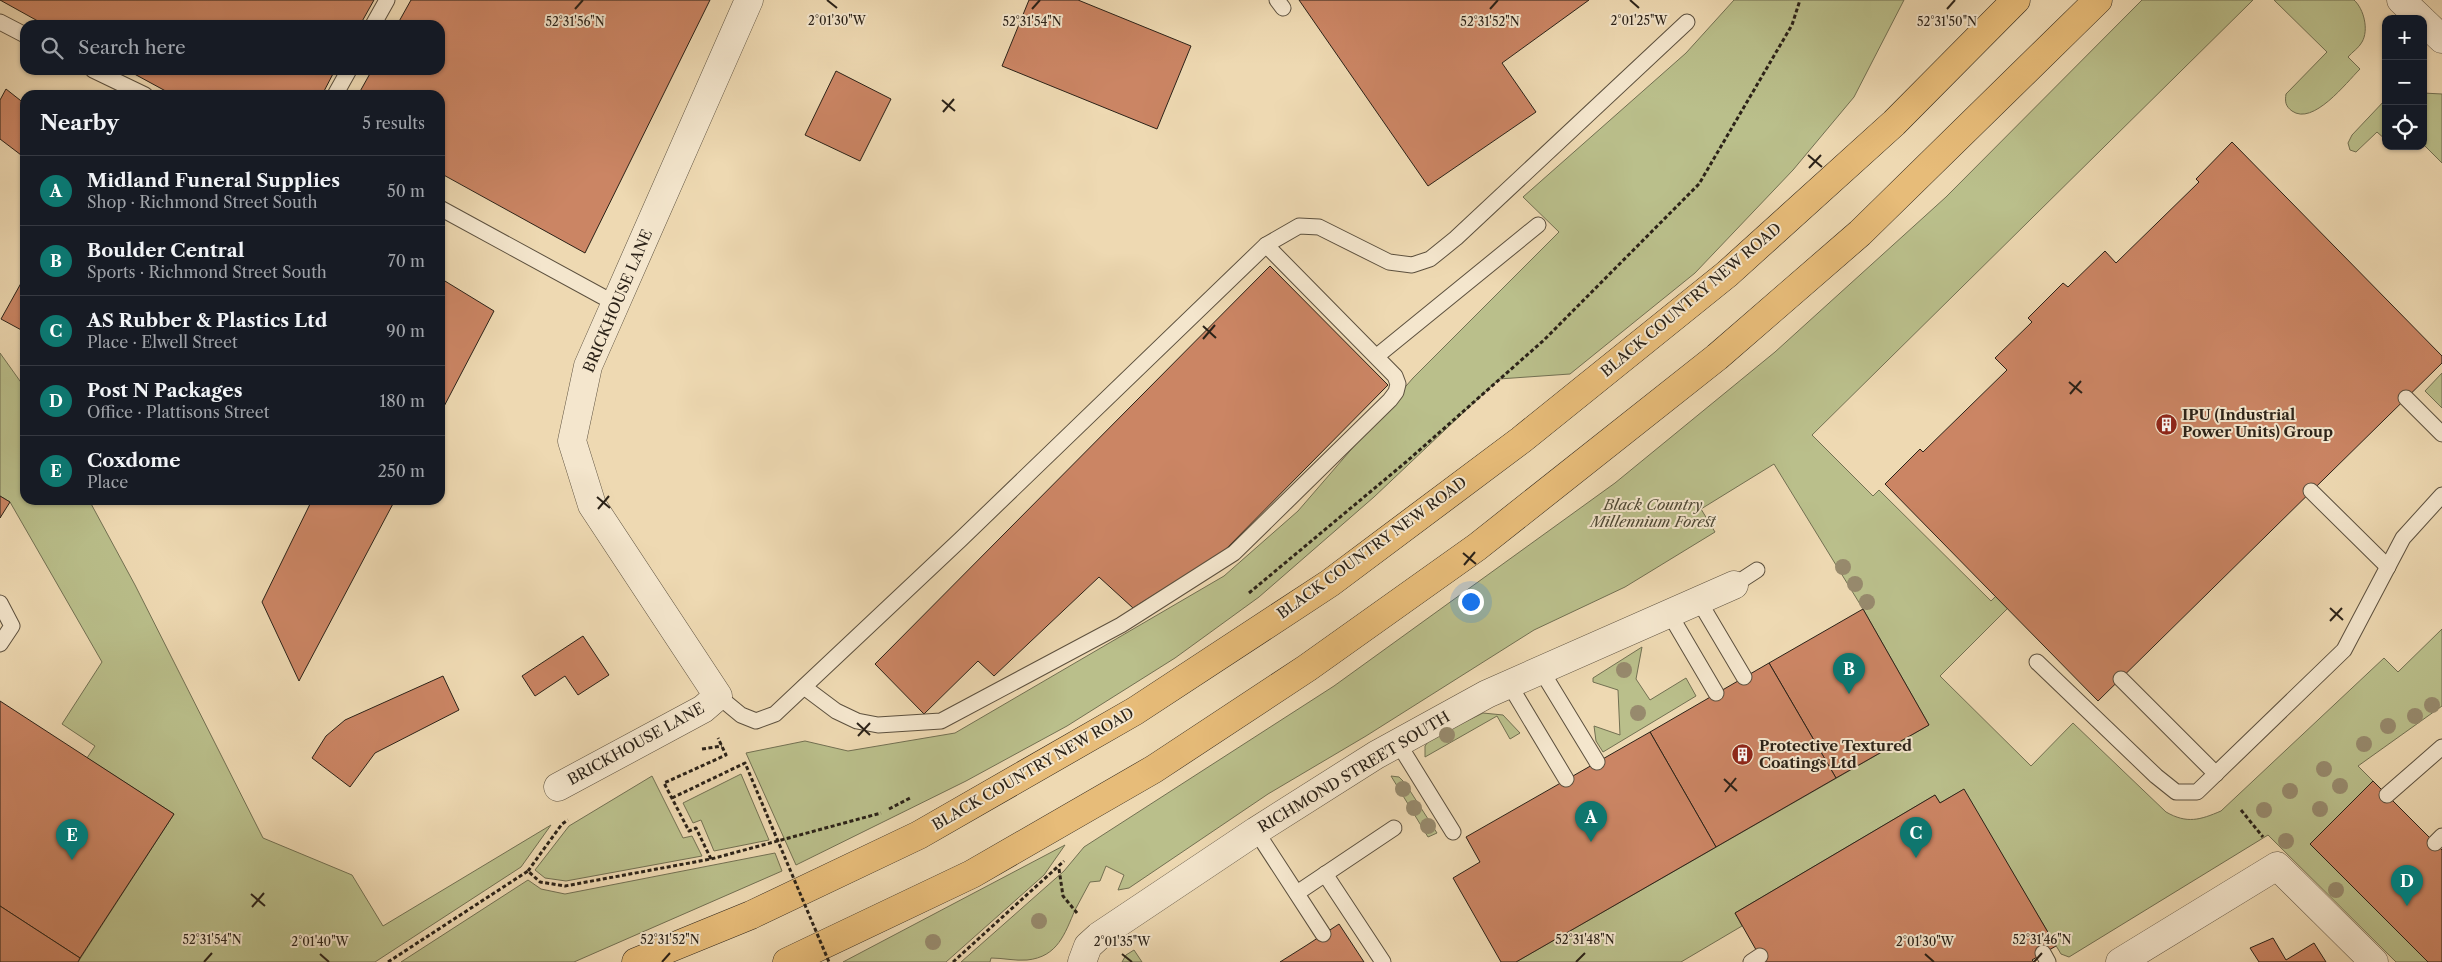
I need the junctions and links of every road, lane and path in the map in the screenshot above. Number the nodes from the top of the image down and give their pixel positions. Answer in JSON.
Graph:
{"nodes":[{"id":1,"x":387,"y":0,"type":"edge"},
{"id":2,"x":749,"y":0,"type":"edge"},
{"id":3,"x":2016,"y":0,"type":"edge"},
{"id":4,"x":2098,"y":0,"type":"edge"},
{"id":5,"x":2401,"y":0,"type":"edge"},
{"id":6,"x":2417,"y":15,"type":"edge"},
{"id":7,"x":376,"y":20,"type":"edge"},
{"id":8,"x":0,"y":22,"type":"edge"},
{"id":9,"x":1687,"y":22,"type":"dead end"},
{"id":10,"x":2427,"y":25,"type":"edge"},
{"id":11,"x":20,"y":32,"type":"edge"},
{"id":12,"x":2442,"y":39,"type":"edge"},
{"id":13,"x":103,"y":75,"type":"edge"},
{"id":14,"x":345,"y":75,"type":"edge"},
{"id":15,"x":135,"y":90,"type":"edge"},
{"id":16,"x":338,"y":90,"type":"edge"},
{"id":17,"x":445,"y":211,"type":"edge"},
{"id":18,"x":1538,"y":225,"type":"dead end"},
{"id":19,"x":1266,"y":245,"type":"junction"},
{"id":20,"x":616,"y":304,"type":"junction"},
{"id":21,"x":1377,"y":356,"type":"junction"},
{"id":22,"x":2406,"y":398,"type":"dead end"},
{"id":23,"x":2442,"y":434,"type":"edge"},
{"id":24,"x":2311,"y":491,"type":"dead end"},
{"id":25,"x":2442,"y":494,"type":"edge"},
{"id":26,"x":2388,"y":567,"type":"junction"},
{"id":27,"x":1757,"y":570,"type":"dead end"},
{"id":28,"x":1734,"y":585,"type":"joint"},
{"id":29,"x":1699,"y":601,"type":"junction"},
{"id":30,"x":0,"y":603,"type":"edge"},
{"id":31,"x":1669,"y":614,"type":"junction"},
{"id":32,"x":0,"y":644,"type":"edge"},
{"id":33,"x":2037,"y":662,"type":"dead end"},
{"id":34,"x":1541,"y":670,"type":"junction"},
{"id":35,"x":1744,"y":677,"type":"dead end"},
{"id":36,"x":2121,"y":679,"type":"dead end"},
{"id":37,"x":1509,"y":684,"type":"junction"},
{"id":38,"x":804,"y":687,"type":"junction"},
{"id":39,"x":1716,"y":693,"type":"dead end"},
{"id":40,"x":711,"y":702,"type":"junction"},
{"id":41,"x":1398,"y":743,"type":"junction"},
{"id":42,"x":2442,"y":747,"type":"edge"},
{"id":43,"x":1597,"y":762,"type":"dead end"},
{"id":44,"x":2216,"y":774,"type":"junction"},
{"id":45,"x":1566,"y":780,"type":"dead end"},
{"id":46,"x":558,"y":787,"type":"dead end"},
{"id":47,"x":2387,"y":795,"type":"dead end"},
{"id":48,"x":672,"y":798,"type":"junction"},
{"id":49,"x":2241,"y":810,"type":"dead end"},
{"id":50,"x":1394,"y":828,"type":"dead end"},
{"id":51,"x":1256,"y":830,"type":"junction"},
{"id":52,"x":1453,"y":832,"type":"dead end"},
{"id":53,"x":2271,"y":853,"type":"junction"},
{"id":54,"x":1067,"y":858,"type":"dead end"},
{"id":55,"x":711,"y":859,"type":"dead end"},
{"id":56,"x":1058,"y":868,"type":"junction"},
{"id":57,"x":1325,"y":874,"type":"junction"},
{"id":58,"x":1297,"y":893,"type":"junction"},
{"id":59,"x":1323,"y":934,"type":"dead end"},
{"id":60,"x":1098,"y":936,"type":"junction"},
{"id":61,"x":636,"y":962,"type":"edge"},
{"id":62,"x":787,"y":962,"type":"edge"},
{"id":63,"x":829,"y":962,"type":"edge"},
{"id":64,"x":953,"y":962,"type":"edge"},
{"id":65,"x":1082,"y":962,"type":"edge"},
{"id":66,"x":1383,"y":962,"type":"edge"},
{"id":67,"x":2120,"y":962,"type":"edge"},
{"id":68,"x":2374,"y":962,"type":"edge"}],
"edges":[{"from":1,"to":7,"type":"lane"},
{"from":2,"to":20,"type":"street","name":"BRICKHOUSE LANE"},
{"from":3,"to":61,"type":"highway","name":"BLACK COUNTRY NEW ROAD"},
{"from":4,"to":62,"type":"highway"},
{"from":5,"to":6,"type":"street"},
{"from":8,"to":11,"type":"lane"},
{"from":9,"to":19,"type":"lane"},
{"from":10,"to":12,"type":"street"},
{"from":13,"to":15,"type":"lane"},
{"from":14,"to":16,"type":"lane"},
{"from":17,"to":20,"type":"lane"},
{"from":18,"to":21,"type":"lane"},
{"from":19,"to":21,"type":"lane"},
{"from":19,"to":38,"type":"lane"},
{"from":20,"to":40,"type":"street","name":"BRICKHOUSE LANE"},
{"from":21,"to":38,"type":"lane"},
{"from":22,"to":23,"type":"lane"},
{"from":24,"to":26,"type":"lane"},
{"from":25,"to":26,"type":"lane"},
{"from":26,"to":44,"type":"lane"},
{"from":27,"to":28,"type":"lane"},
{"from":28,"to":29,"type":"street","name":"RICHMOND STREET SOUTH"},
{"from":29,"to":31,"type":"street","name":"RICHMOND STREET SOUTH"},
{"from":29,"to":35,"type":"lane"},
{"from":30,"to":32,"type":"lane"},
{"from":31,"to":34,"type":"street","name":"RICHMOND STREET SOUTH"},
{"from":31,"to":39,"type":"lane"},
{"from":33,"to":44,"type":"lane"},
{"from":34,"to":37,"type":"street","name":"RICHMOND STREET SOUTH"},
{"from":34,"to":43,"type":"lane"},
{"from":36,"to":44,"type":"lane"},
{"from":37,"to":41,"type":"street","name":"RICHMOND STREET SOUTH"},
{"from":37,"to":45,"type":"lane"},
{"from":38,"to":40,"type":"lane"},
{"from":40,"to":46,"type":"street","name":"BRICKHOUSE LANE"},
{"from":40,"to":48,"type":"path"},
{"from":41,"to":51,"type":"street","name":"RICHMOND STREET SOUTH"},
{"from":41,"to":52,"type":"lane"},
{"from":42,"to":47,"type":"lane"},
{"from":48,"to":55,"type":"path"},
{"from":48,"to":63,"type":"path","bridge":true},
{"from":49,"to":53,"type":"path"},
{"from":50,"to":57,"type":"lane"},
{"from":51,"to":58,"type":"lane"},
{"from":51,"to":60,"type":"street","name":"RICHMOND STREET SOUTH"},
{"from":53,"to":67,"type":"street"},
{"from":53,"to":68,"type":"street"},
{"from":54,"to":56,"type":"path"},
{"from":56,"to":60,"type":"path"},
{"from":56,"to":64,"type":"path"},
{"from":57,"to":58,"type":"lane"},
{"from":57,"to":66,"type":"lane"},
{"from":58,"to":59,"type":"lane"},
{"from":60,"to":65,"type":"street","name":"RICHMOND STREET SOUTH"}]}
